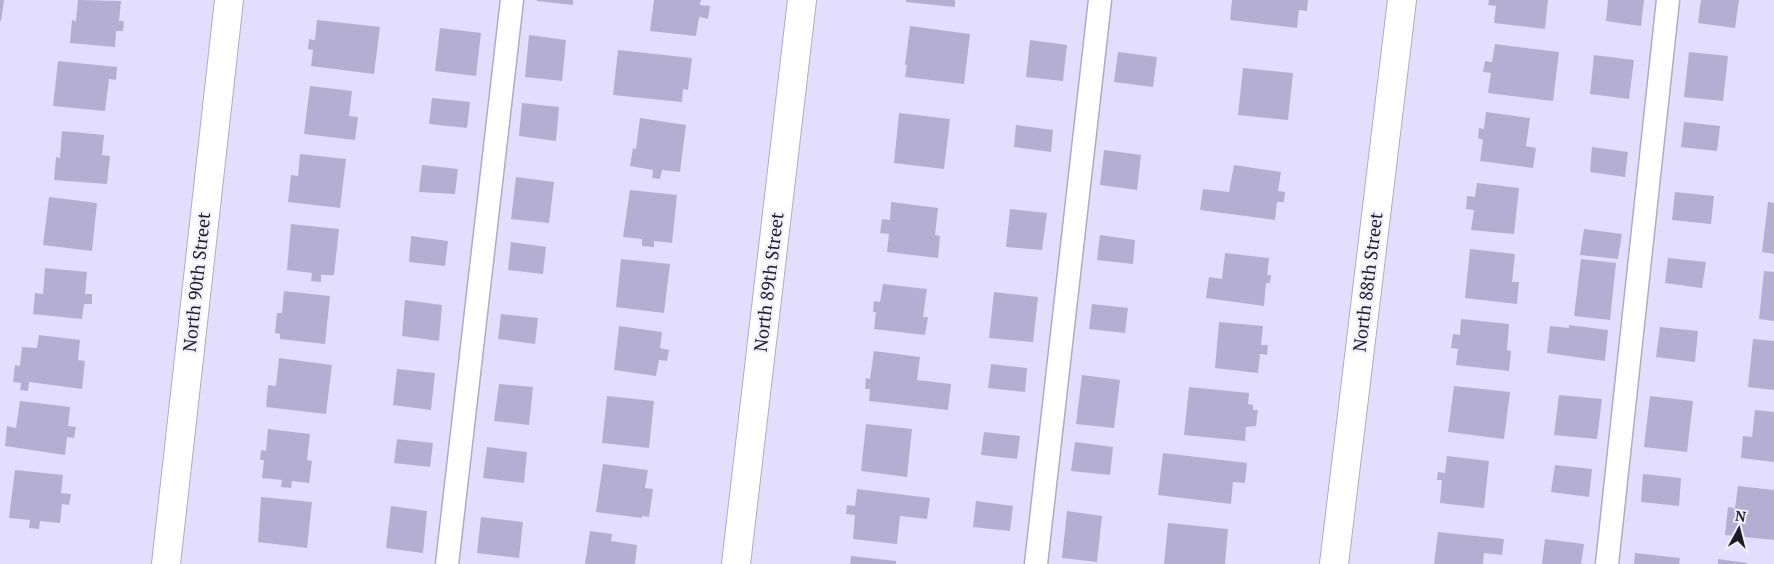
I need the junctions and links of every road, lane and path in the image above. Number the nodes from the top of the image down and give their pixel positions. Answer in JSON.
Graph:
{"nodes":[{"id":1,"x":228,"y":0,"type":"edge"},
{"id":2,"x":512,"y":0,"type":"edge"},
{"id":3,"x":802,"y":0,"type":"edge"},
{"id":4,"x":1100,"y":0,"type":"edge"},
{"id":5,"x":1402,"y":0,"type":"edge"},
{"id":6,"x":1668,"y":0,"type":"edge"},
{"id":7,"x":166,"y":564,"type":"edge"},
{"id":8,"x":447,"y":564,"type":"edge"},
{"id":9,"x":736,"y":564,"type":"edge"},
{"id":10,"x":1036,"y":564,"type":"edge"},
{"id":11,"x":1334,"y":564,"type":"edge"},
{"id":12,"x":1607,"y":564,"type":"edge"}],
"edges":[{"from":1,"to":7,"type":"street","name":"North 90th Street"},
{"from":2,"to":8,"type":"lane"},
{"from":3,"to":9,"type":"street","name":"North 89th Street"},
{"from":4,"to":10,"type":"lane"},
{"from":5,"to":11,"type":"street","name":"North 88th Street"},
{"from":6,"to":12,"type":"lane"}]}
